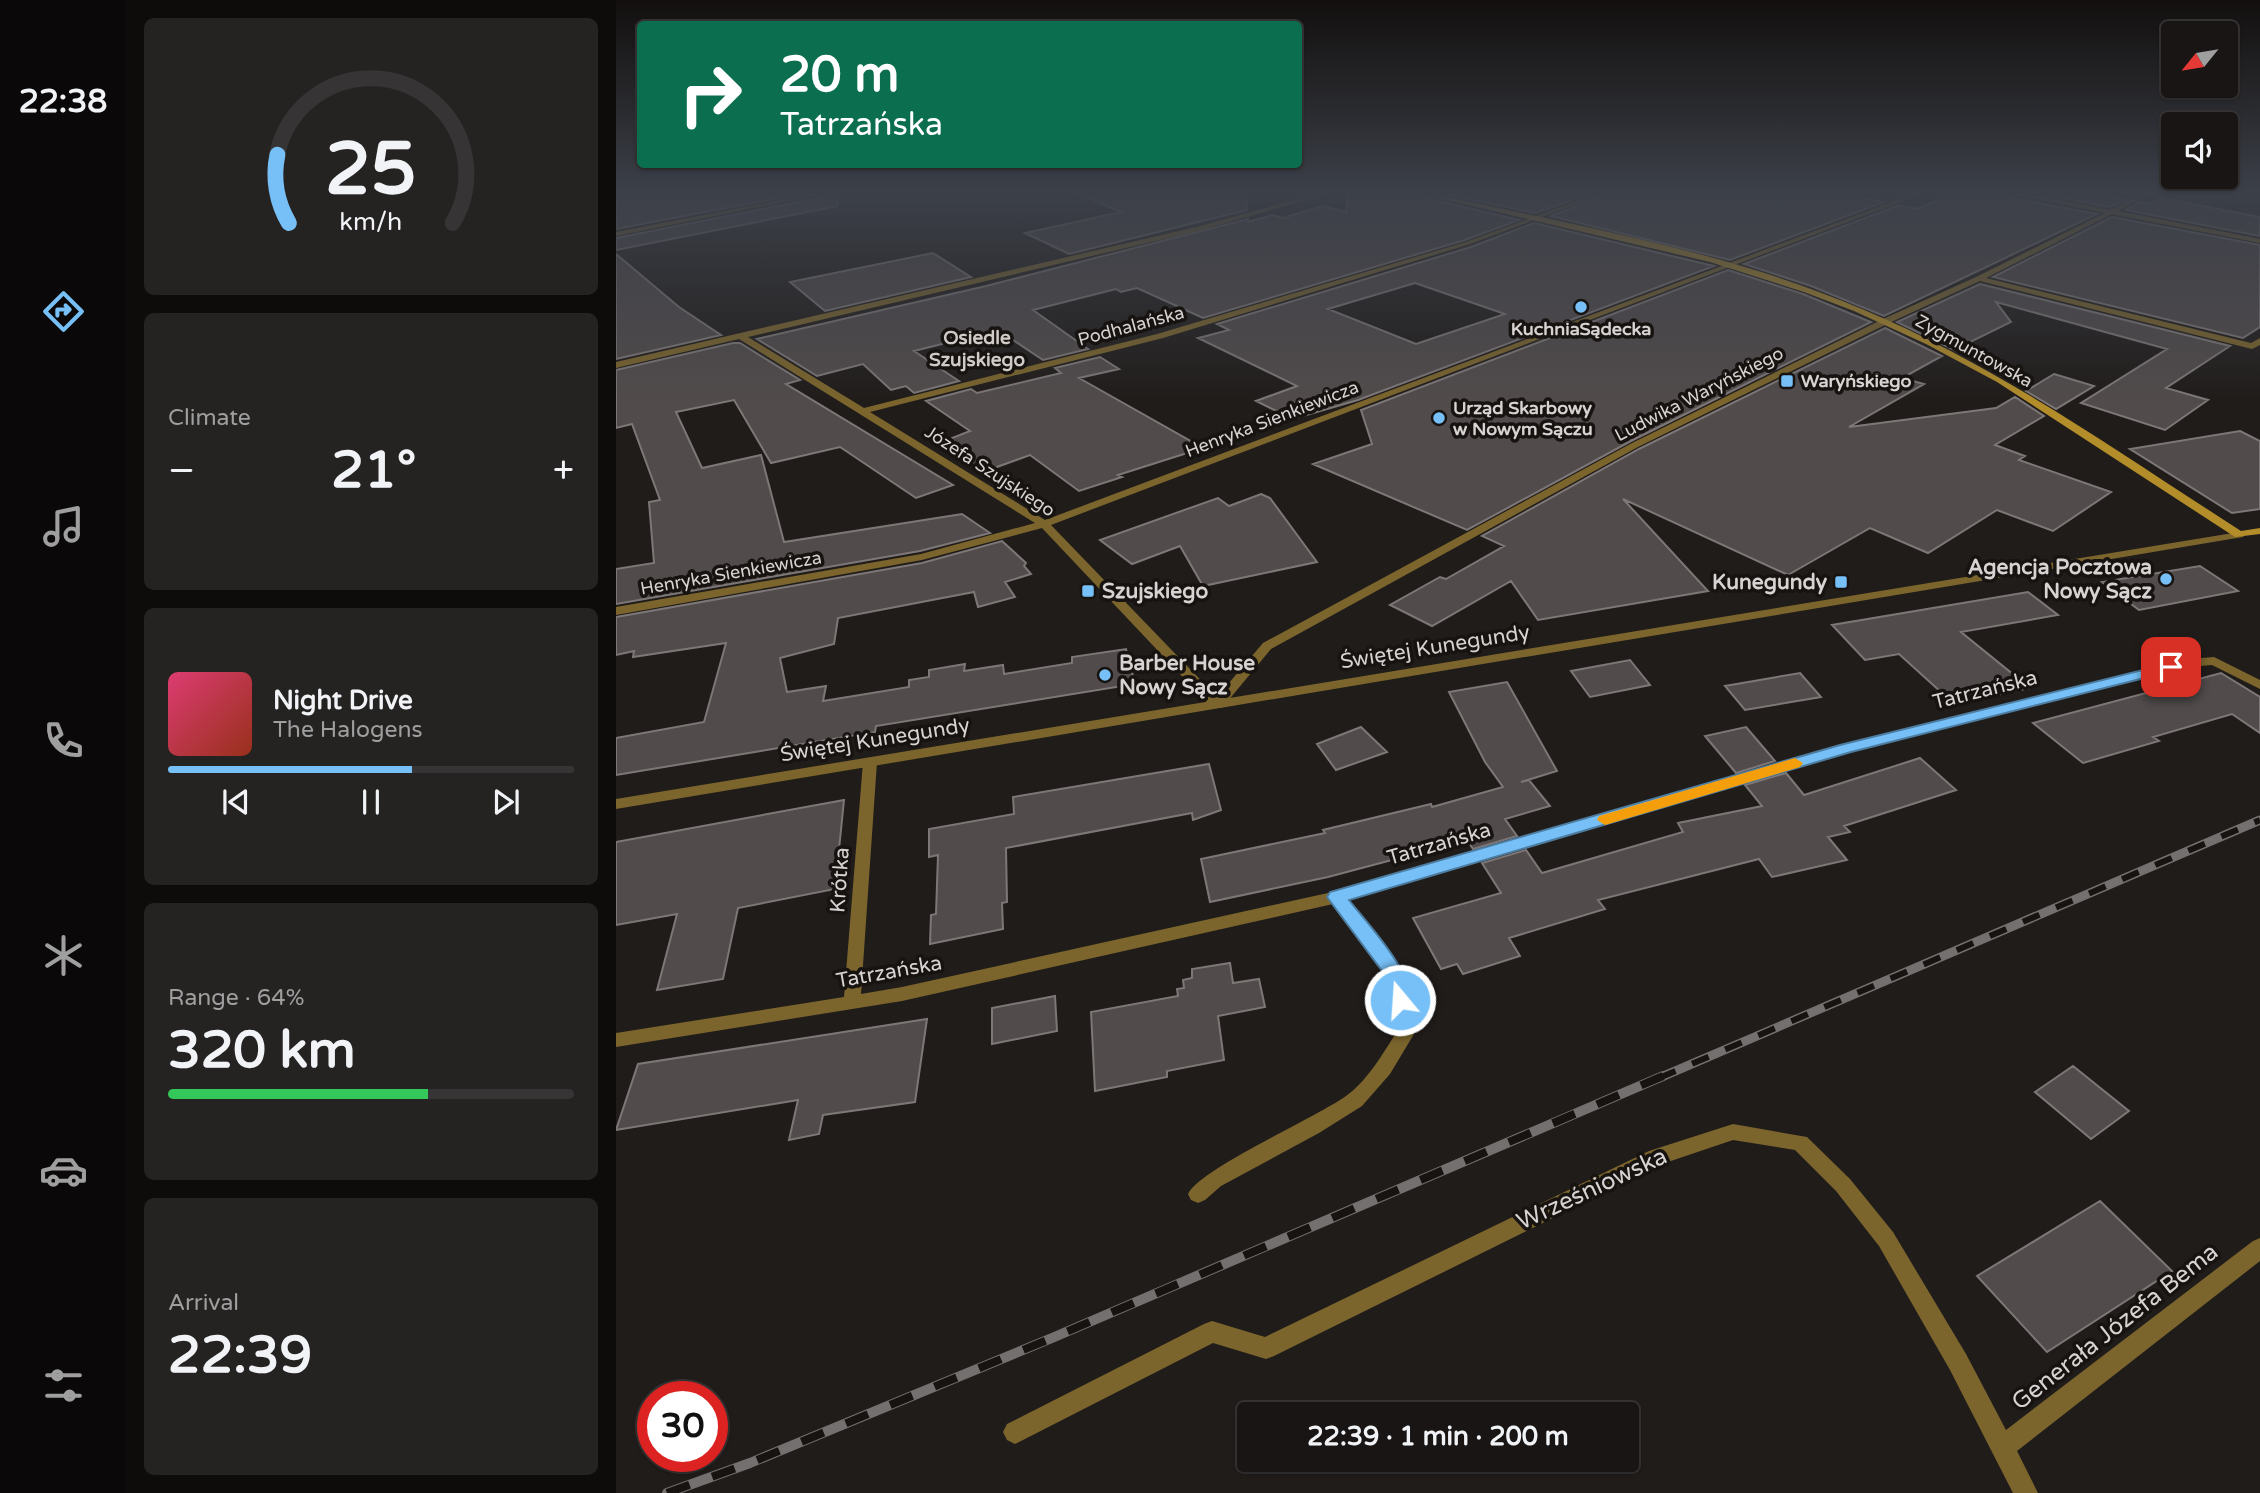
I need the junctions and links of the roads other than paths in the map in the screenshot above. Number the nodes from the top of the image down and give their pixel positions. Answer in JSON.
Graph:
{"nodes":[{"id":1,"x":1054,"y":263,"type":"edge"},
{"id":2,"x":1403,"y":263,"type":"edge"},
{"id":3,"x":1716,"y":263,"type":"edge"},
{"id":4,"x":1739,"y":263,"type":"edge"},
{"id":5,"x":2011,"y":263,"type":"edge"},
{"id":6,"x":1730,"y":266,"type":"junction"},
{"id":7,"x":1979,"y":279,"type":"junction"},
{"id":8,"x":1886,"y":321,"type":"junction"},
{"id":9,"x":741,"y":336,"type":"junction"},
{"id":10,"x":2260,"y":341,"type":"edge"},
{"id":11,"x":616,"y":365,"type":"edge"},
{"id":12,"x":863,"y":411,"type":"junction"},
{"id":13,"x":1044,"y":524,"type":"junction"},
{"id":14,"x":2260,"y":531,"type":"edge"},
{"id":15,"x":2239,"y":535,"type":"junction"},
{"id":16,"x":616,"y":611,"type":"edge"},
{"id":17,"x":2260,"y":685,"type":"edge"},
{"id":18,"x":1217,"y":705,"type":"junction"},
{"id":19,"x":870,"y":762,"type":"junction"},
{"id":20,"x":616,"y":804,"type":"edge"},
{"id":21,"x":1337,"y":897,"type":"junction"},
{"id":22,"x":852,"y":1002,"type":"junction"},
{"id":23,"x":616,"y":1040,"type":"edge"},
{"id":24,"x":1198,"y":1194,"type":"dead end"},
{"id":25,"x":2260,"y":1248,"type":"edge"},
{"id":26,"x":1015,"y":1432,"type":"dead end"},
{"id":27,"x":2002,"y":1448,"type":"junction"},
{"id":28,"x":2026,"y":1493,"type":"edge"}],
"edges":[{"from":1,"to":9,"type":"street"},
{"from":2,"to":12,"type":"street","name":"Podhalańska"},
{"from":3,"to":6,"type":"main road","name":"Zygmuntowska"},
{"from":4,"to":6,"type":"street","name":"Henryka Sienkiewicza"},
{"from":5,"to":7,"type":"street","name":"Ludwika Waryńskiego"},
{"from":6,"to":8,"type":"main road","name":"Zygmuntowska"},
{"from":6,"to":13,"type":"street","name":"Henryka Sienkiewicza"},
{"from":7,"to":8,"type":"street","name":"Ludwika Waryńskiego"},
{"from":7,"to":10,"type":"street"},
{"from":8,"to":15,"type":"main road","name":"Zygmuntowska"},
{"from":8,"to":18,"type":"street","name":"Ludwika Waryńskiego"},
{"from":9,"to":11,"type":"street"},
{"from":9,"to":12,"type":"street","name":"Józefa Szujskiego"},
{"from":12,"to":13,"type":"street","name":"Józefa Szujskiego"},
{"from":13,"to":16,"type":"street","name":"Henryka Sienkiewicza"},
{"from":13,"to":18,"type":"street","name":"Józefa Szujskiego"},
{"from":14,"to":15,"type":"main road","name":"Świętej Kunegundy"},
{"from":15,"to":18,"type":"street","name":"Świętej Kunegundy"},
{"from":17,"to":21,"type":"street","name":"Tatrzańska"},
{"from":18,"to":19,"type":"street","name":"Świętej Kunegundy"},
{"from":19,"to":20,"type":"street","name":"Świętej Kunegundy"},
{"from":19,"to":22,"type":"street","name":"Krótka"},
{"from":21,"to":22,"type":"street","name":"Tatrzańska"},
{"from":21,"to":24,"type":"street"},
{"from":22,"to":23,"type":"street","name":"Tatrzańska"},
{"from":25,"to":27,"type":"street","name":"Generała Józefa Bema"},
{"from":26,"to":27,"type":"street","name":"Wrześniowska"},
{"from":27,"to":28,"type":"street","name":"Wrześniowska"}]}
